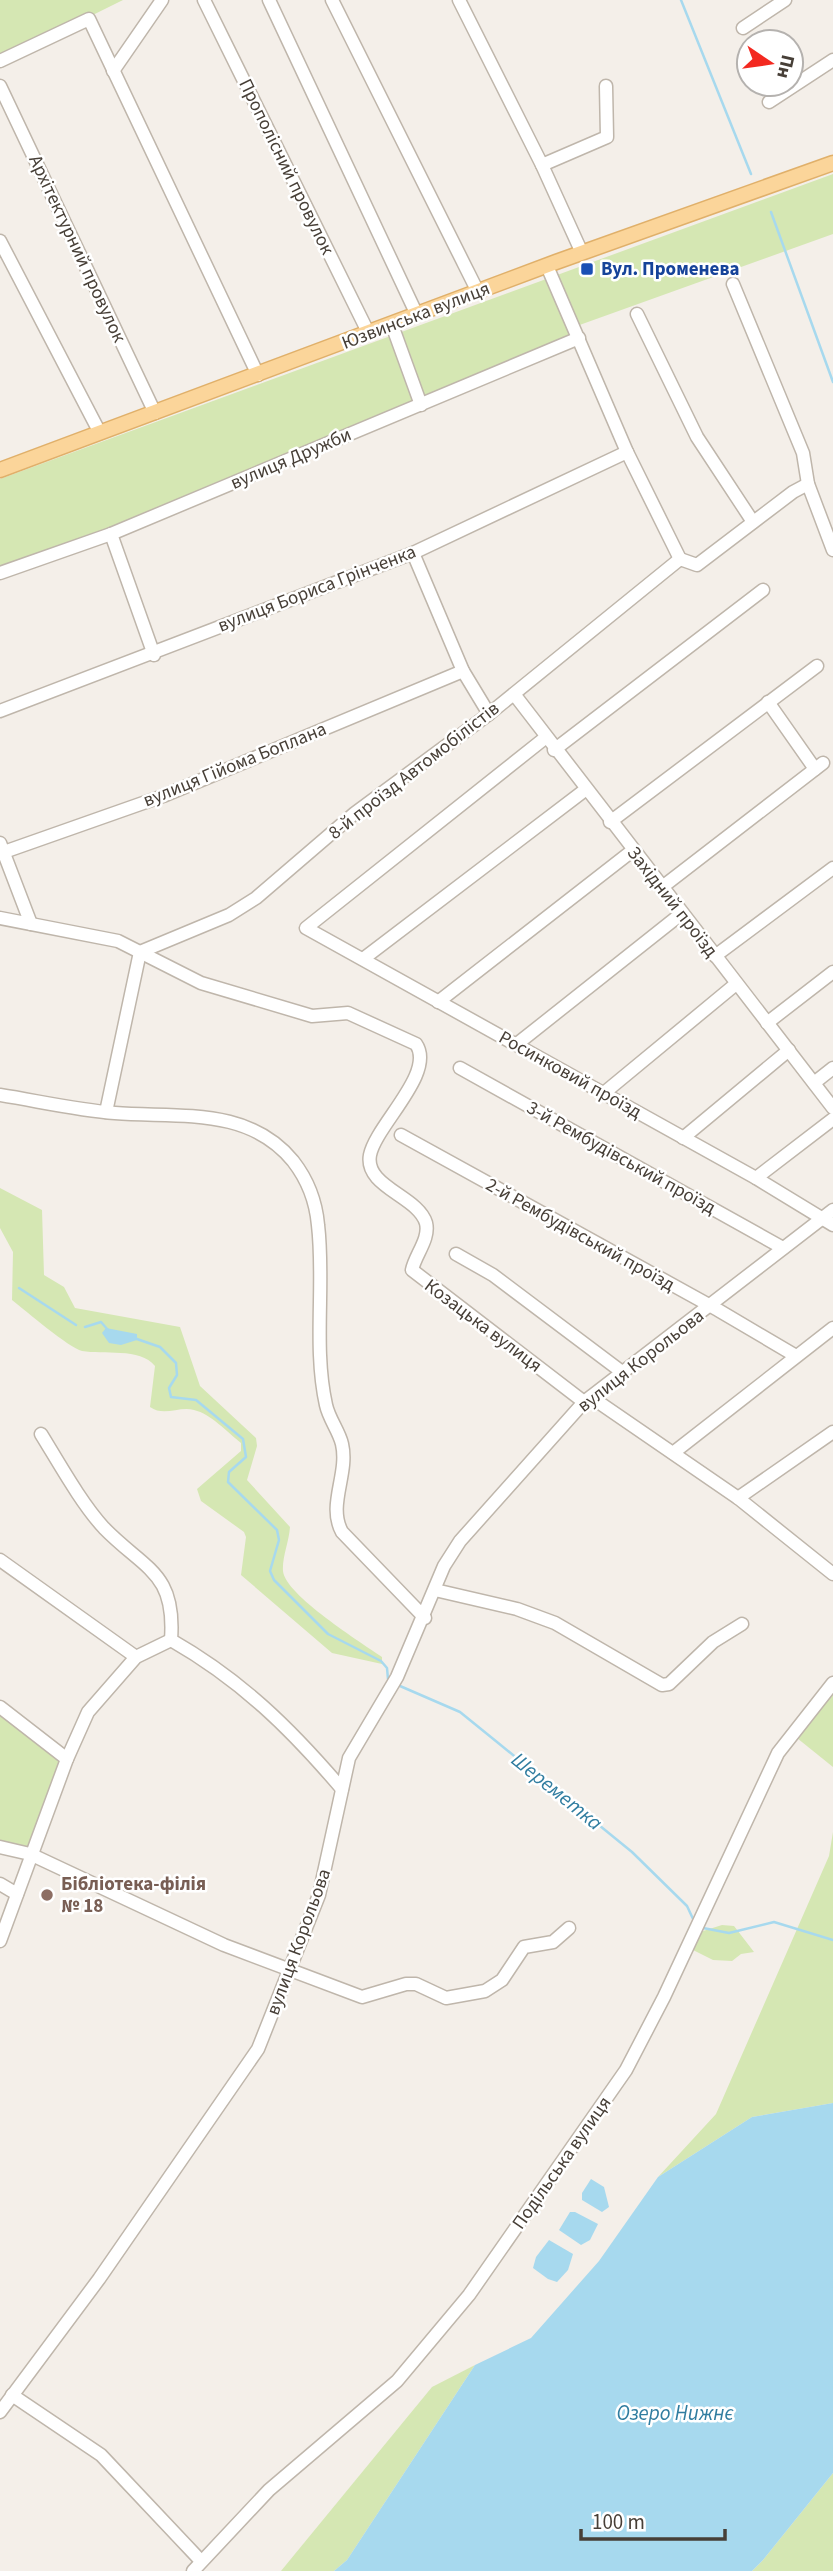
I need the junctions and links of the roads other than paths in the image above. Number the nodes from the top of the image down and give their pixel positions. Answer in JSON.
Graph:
{"nodes":[{"id":1,"x":162,"y":0,"type":"edge"},
{"id":2,"x":204,"y":0,"type":"edge"},
{"id":3,"x":269,"y":0,"type":"edge"},
{"id":4,"x":332,"y":0,"type":"edge"},
{"id":5,"x":459,"y":0,"type":"edge"},
{"id":6,"x":785,"y":0,"type":"edge"},
{"id":7,"x":743,"y":27,"type":"dead end"},
{"id":8,"x":833,"y":60,"type":"edge"},
{"id":9,"x":0,"y":61,"type":"edge"},
{"id":10,"x":113,"y":71,"type":"junction"},
{"id":11,"x":0,"y":86,"type":"edge"},
{"id":12,"x":606,"y":86,"type":"dead end"},
{"id":13,"x":769,"y":102,"type":"dead end"},
{"id":14,"x":833,"y":163,"type":"edge"},
{"id":15,"x":542,"y":165,"type":"junction"},
{"id":16,"x":0,"y":242,"type":"edge"},
{"id":17,"x":582,"y":253,"type":"junction"},
{"id":18,"x":547,"y":266,"type":"junction"},
{"id":19,"x":733,"y":284,"type":"dead end"},
{"id":20,"x":478,"y":292,"type":"junction"},
{"id":21,"x":637,"y":314,"type":"dead end"},
{"id":22,"x":417,"y":315,"type":"junction"},
{"id":23,"x":392,"y":325,"type":"junction"},
{"id":24,"x":369,"y":334,"type":"junction"},
{"id":25,"x":579,"y":338,"type":"junction"},
{"id":26,"x":258,"y":374,"type":"junction"},
{"id":27,"x":421,"y":405,"type":"junction"},
{"id":28,"x":155,"y":413,"type":"junction"},
{"id":29,"x":100,"y":433,"type":"junction"},
{"id":30,"x":627,"y":452,"type":"junction"},
{"id":31,"x":0,"y":470,"type":"edge"},
{"id":32,"x":808,"y":484,"type":"junction"},
{"id":33,"x":753,"y":522,"type":"junction"},
{"id":34,"x":111,"y":534,"type":"junction"},
{"id":35,"x":833,"y":550,"type":"edge"},
{"id":36,"x":413,"y":553,"type":"junction"},
{"id":37,"x":680,"y":559,"type":"junction"},
{"id":38,"x":0,"y":573,"type":"edge"},
{"id":39,"x":763,"y":590,"type":"dead end"},
{"id":40,"x":154,"y":654,"type":"junction"},
{"id":41,"x":817,"y":666,"type":"dead end"},
{"id":42,"x":463,"y":671,"type":"junction"},
{"id":43,"x":514,"y":694,"type":"junction"},
{"id":44,"x":768,"y":702,"type":"junction"},
{"id":45,"x":0,"y":711,"type":"edge"},
{"id":46,"x":489,"y":714,"type":"junction"},
{"id":47,"x":545,"y":738,"type":"junction"},
{"id":48,"x":554,"y":750,"type":"junction"},
{"id":49,"x":585,"y":790,"type":"junction"},
{"id":50,"x":610,"y":822,"type":"junction"},
{"id":51,"x":2,"y":847,"type":"edge"},
{"id":52,"x":632,"y":850,"type":"junction"},
{"id":53,"x":833,"y":868,"type":"edge"},
{"id":54,"x":662,"y":888,"type":"junction"},
{"id":55,"x":681,"y":914,"type":"junction"},
{"id":56,"x":0,"y":918,"type":"edge"},
{"id":57,"x":31,"y":924,"type":"junction"},
{"id":58,"x":140,"y":952,"type":"junction"},
{"id":59,"x":715,"y":956,"type":"junction"},
{"id":60,"x":363,"y":959,"type":"junction"},
{"id":61,"x":833,"y":972,"type":"edge"},
{"id":62,"x":736,"y":984,"type":"junction"},
{"id":63,"x":438,"y":1002,"type":"junction"},
{"id":64,"x":767,"y":1023,"type":"junction"},
{"id":65,"x":517,"y":1044,"type":"junction"},
{"id":66,"x":789,"y":1050,"type":"junction"},
{"id":67,"x":460,"y":1068,"type":"dead end"},
{"id":68,"x":833,"y":1068,"type":"edge"},
{"id":69,"x":814,"y":1083,"type":"junction"},
{"id":70,"x":604,"y":1093,"type":"junction"},
{"id":71,"x":0,"y":1095,"type":"edge"},
{"id":72,"x":833,"y":1108,"type":"edge"},
{"id":73,"x":106,"y":1112,"type":"junction"},
{"id":74,"x":833,"y":1119,"type":"edge"},
{"id":75,"x":401,"y":1135,"type":"dead end"},
{"id":76,"x":682,"y":1139,"type":"junction"},
{"id":77,"x":756,"y":1178,"type":"junction"},
{"id":78,"x":833,"y":1210,"type":"edge"},
{"id":79,"x":821,"y":1218,"type":"junction"},
{"id":80,"x":833,"y":1225,"type":"edge"},
{"id":81,"x":783,"y":1248,"type":"junction"},
{"id":82,"x":456,"y":1254,"type":"dead end"},
{"id":83,"x":708,"y":1307,"type":"junction"},
{"id":84,"x":833,"y":1328,"type":"edge"},
{"id":85,"x":796,"y":1356,"type":"junction"},
{"id":86,"x":622,"y":1372,"type":"junction"},
{"id":87,"x":587,"y":1399,"type":"junction"},
{"id":88,"x":833,"y":1432,"type":"edge"},
{"id":89,"x":41,"y":1434,"type":"dead end"},
{"id":90,"x":673,"y":1453,"type":"junction"},
{"id":91,"x":738,"y":1499,"type":"junction"},
{"id":92,"x":0,"y":1560,"type":"edge"},
{"id":93,"x":833,"y":1574,"type":"edge"},
{"id":94,"x":435,"y":1590,"type":"junction"},
{"id":95,"x":425,"y":1618,"type":"junction"},
{"id":96,"x":742,"y":1624,"type":"dead end"},
{"id":97,"x":171,"y":1640,"type":"junction"},
{"id":98,"x":136,"y":1657,"type":"junction"},
{"id":99,"x":833,"y":1683,"type":"edge"},
{"id":100,"x":0,"y":1707,"type":"edge"},
{"id":101,"x":67,"y":1759,"type":"junction"},
{"id":102,"x":342,"y":1789,"type":"junction"},
{"id":103,"x":0,"y":1847,"type":"edge"},
{"id":104,"x":30,"y":1854,"type":"junction"},
{"id":105,"x":0,"y":1884,"type":"edge"},
{"id":106,"x":17,"y":1894,"type":"junction"},
{"id":107,"x":569,"y":1927,"type":"dead end"},
{"id":108,"x":0,"y":1941,"type":"edge"},
{"id":109,"x":291,"y":1971,"type":"junction"},
{"id":110,"x":12,"y":2395,"type":"junction"},
{"id":111,"x":0,"y":2412,"type":"edge"},
{"id":112,"x":197,"y":2566,"type":"edge"}],
"edges":[{"from":1,"to":10,"type":"street"},
{"from":2,"to":24,"type":"street","name":"Прополісний провулок"},
{"from":3,"to":22,"type":"street"},
{"from":4,"to":20,"type":"street"},
{"from":5,"to":15,"type":"street"},
{"from":6,"to":7,"type":"street"},
{"from":8,"to":13,"type":"street"},
{"from":9,"to":10,"type":"street"},
{"from":10,"to":26,"type":"street"},
{"from":11,"to":28,"type":"street","name":"Архітектурний провулок"},
{"from":12,"to":15,"type":"street"},
{"from":14,"to":17,"type":"main road","name":"Юзвинська вулиця"},
{"from":15,"to":17,"type":"street"},
{"from":16,"to":29,"type":"street"},
{"from":17,"to":18,"type":"main road","name":"Юзвинська вулиця"},
{"from":18,"to":20,"type":"main road","name":"Юзвинська вулиця"},
{"from":18,"to":25,"type":"street"},
{"from":19,"to":32,"type":"street"},
{"from":20,"to":22,"type":"main road","name":"Юзвинська вулиця"},
{"from":21,"to":33,"type":"street"},
{"from":22,"to":23,"type":"main road","name":"Юзвинська вулиця"},
{"from":23,"to":24,"type":"main road","name":"Юзвинська вулиця"},
{"from":23,"to":27,"type":"street"},
{"from":24,"to":26,"type":"main road","name":"Юзвинська вулиця"},
{"from":25,"to":27,"type":"street","name":"вулиця Дружби"},
{"from":25,"to":30,"type":"street"},
{"from":26,"to":28,"type":"main road","name":"Юзвинська вулиця"},
{"from":27,"to":34,"type":"street","name":"вулиця Дружби"},
{"from":28,"to":29,"type":"main road","name":"Юзвинська вулиця"},
{"from":29,"to":31,"type":"main road","name":"Юзвинська вулиця"},
{"from":30,"to":36,"type":"street","name":"вулиця Бориса Грінченка"},
{"from":30,"to":37,"type":"street"},
{"from":32,"to":33,"type":"street"},
{"from":32,"to":35,"type":"street"},
{"from":33,"to":37,"type":"street"},
{"from":34,"to":38,"type":"street","name":"вулиця Дружби"},
{"from":34,"to":40,"type":"street"},
{"from":36,"to":40,"type":"street","name":"вулиця Бориса Грінченка"},
{"from":36,"to":42,"type":"street"},
{"from":37,"to":43,"type":"street","name":"8-й проїзд Автомобілістів"},
{"from":39,"to":48,"type":"street"},
{"from":40,"to":45,"type":"street","name":"вулиця Бориса Грінченка"},
{"from":41,"to":44,"type":"street"},
{"from":42,"to":46,"type":"street"},
{"from":42,"to":51,"type":"street","name":"вулиця Гійома Боплана"},
{"from":43,"to":46,"type":"street","name":"8-й проїзд Автомобілістів"},
{"from":43,"to":47,"type":"street","name":"Західний проїзд"},
{"from":44,"to":50,"type":"street"},
{"from":44,"to":54,"type":"street"},
{"from":46,"to":58,"type":"street","name":"8-й проїзд Автомобілістів"},
{"from":47,"to":48,"type":"street","name":"Західний проїзд"},
{"from":47,"to":60,"type":"street","name":"Росинковий проїзд"},
{"from":48,"to":49,"type":"street","name":"Західний проїзд"},
{"from":49,"to":50,"type":"street","name":"Західний проїзд"},
{"from":49,"to":60,"type":"street"},
{"from":50,"to":52,"type":"street","name":"Західний проїзд"},
{"from":51,"to":57,"type":"street"},
{"from":52,"to":54,"type":"street","name":"Західний проїзд"},
{"from":52,"to":63,"type":"street"},
{"from":53,"to":59,"type":"street"},
{"from":54,"to":55,"type":"street","name":"Західний проїзд"},
{"from":55,"to":59,"type":"street","name":"Західний проїзд"},
{"from":55,"to":65,"type":"street"},
{"from":56,"to":57,"type":"street","name":"Козацька вулиця"},
{"from":57,"to":58,"type":"street","name":"Козацька вулиця"},
{"from":58,"to":73,"type":"street"},
{"from":58,"to":87,"type":"street","name":"Козацька вулиця"},
{"from":59,"to":62,"type":"street","name":"Західний проїзд"},
{"from":60,"to":63,"type":"street","name":"Росинковий проїзд"},
{"from":61,"to":64,"type":"street"},
{"from":62,"to":64,"type":"street","name":"Західний проїзд"},
{"from":62,"to":70,"type":"street"},
{"from":63,"to":65,"type":"street","name":"Росинковий проїзд"},
{"from":64,"to":66,"type":"street","name":"Західний проїзд"},
{"from":65,"to":70,"type":"street","name":"Росинковий проїзд"},
{"from":66,"to":69,"type":"street","name":"Західний проїзд"},
{"from":66,"to":76,"type":"street"},
{"from":67,"to":81,"type":"street","name":"3-й Рембудівський проїзд"},
{"from":68,"to":69,"type":"street"},
{"from":69,"to":72,"type":"street","name":"Західний проїзд"},
{"from":70,"to":76,"type":"street","name":"Росинковий проїзд"},
{"from":71,"to":73,"type":"street"},
{"from":73,"to":95,"type":"street"},
{"from":74,"to":77,"type":"street"},
{"from":75,"to":83,"type":"street","name":"2-й Рембудівський проїзд"},
{"from":76,"to":77,"type":"street","name":"Росинковий проїзд"},
{"from":77,"to":79,"type":"street","name":"Росинковий проїзд"},
{"from":78,"to":79,"type":"street","name":"вулиця Корольова"},
{"from":79,"to":80,"type":"street","name":"Росинковий проїзд"},
{"from":79,"to":81,"type":"street","name":"вулиця Корольова"},
{"from":81,"to":83,"type":"street","name":"вулиця Корольова"},
{"from":82,"to":86,"type":"street"},
{"from":83,"to":85,"type":"street","name":"2-й Рембудівський проїзд"},
{"from":83,"to":86,"type":"street","name":"вулиця Корольова"},
{"from":84,"to":85,"type":"street"},
{"from":85,"to":90,"type":"street"},
{"from":86,"to":87,"type":"street","name":"вулиця Корольова"},
{"from":87,"to":90,"type":"street","name":"Козацька вулиця"},
{"from":87,"to":94,"type":"street","name":"вулиця Корольова"},
{"from":88,"to":91,"type":"street"},
{"from":89,"to":97,"type":"street"},
{"from":90,"to":91,"type":"street","name":"Козацька вулиця"},
{"from":91,"to":93,"type":"street","name":"Козацька вулиця"},
{"from":92,"to":98,"type":"street"},
{"from":94,"to":95,"type":"street","name":"вулиця Корольова"},
{"from":94,"to":96,"type":"street"},
{"from":95,"to":102,"type":"street","name":"вулиця Корольова"},
{"from":97,"to":98,"type":"street"},
{"from":97,"to":102,"type":"street"},
{"from":98,"to":101,"type":"street"},
{"from":99,"to":112,"type":"street","name":"Подільська вулиця"},
{"from":100,"to":101,"type":"street"},
{"from":101,"to":104,"type":"street"},
{"from":102,"to":109,"type":"street","name":"вулиця Корольова"},
{"from":103,"to":104,"type":"street"},
{"from":104,"to":106,"type":"street"},
{"from":104,"to":109,"type":"street"},
{"from":105,"to":106,"type":"street"},
{"from":106,"to":108,"type":"street"},
{"from":107,"to":109,"type":"street"},
{"from":109,"to":110,"type":"street","name":"вулиця Корольова"},
{"from":110,"to":111,"type":"street","name":"вулиця Корольова"},
{"from":110,"to":112,"type":"street"}]}
